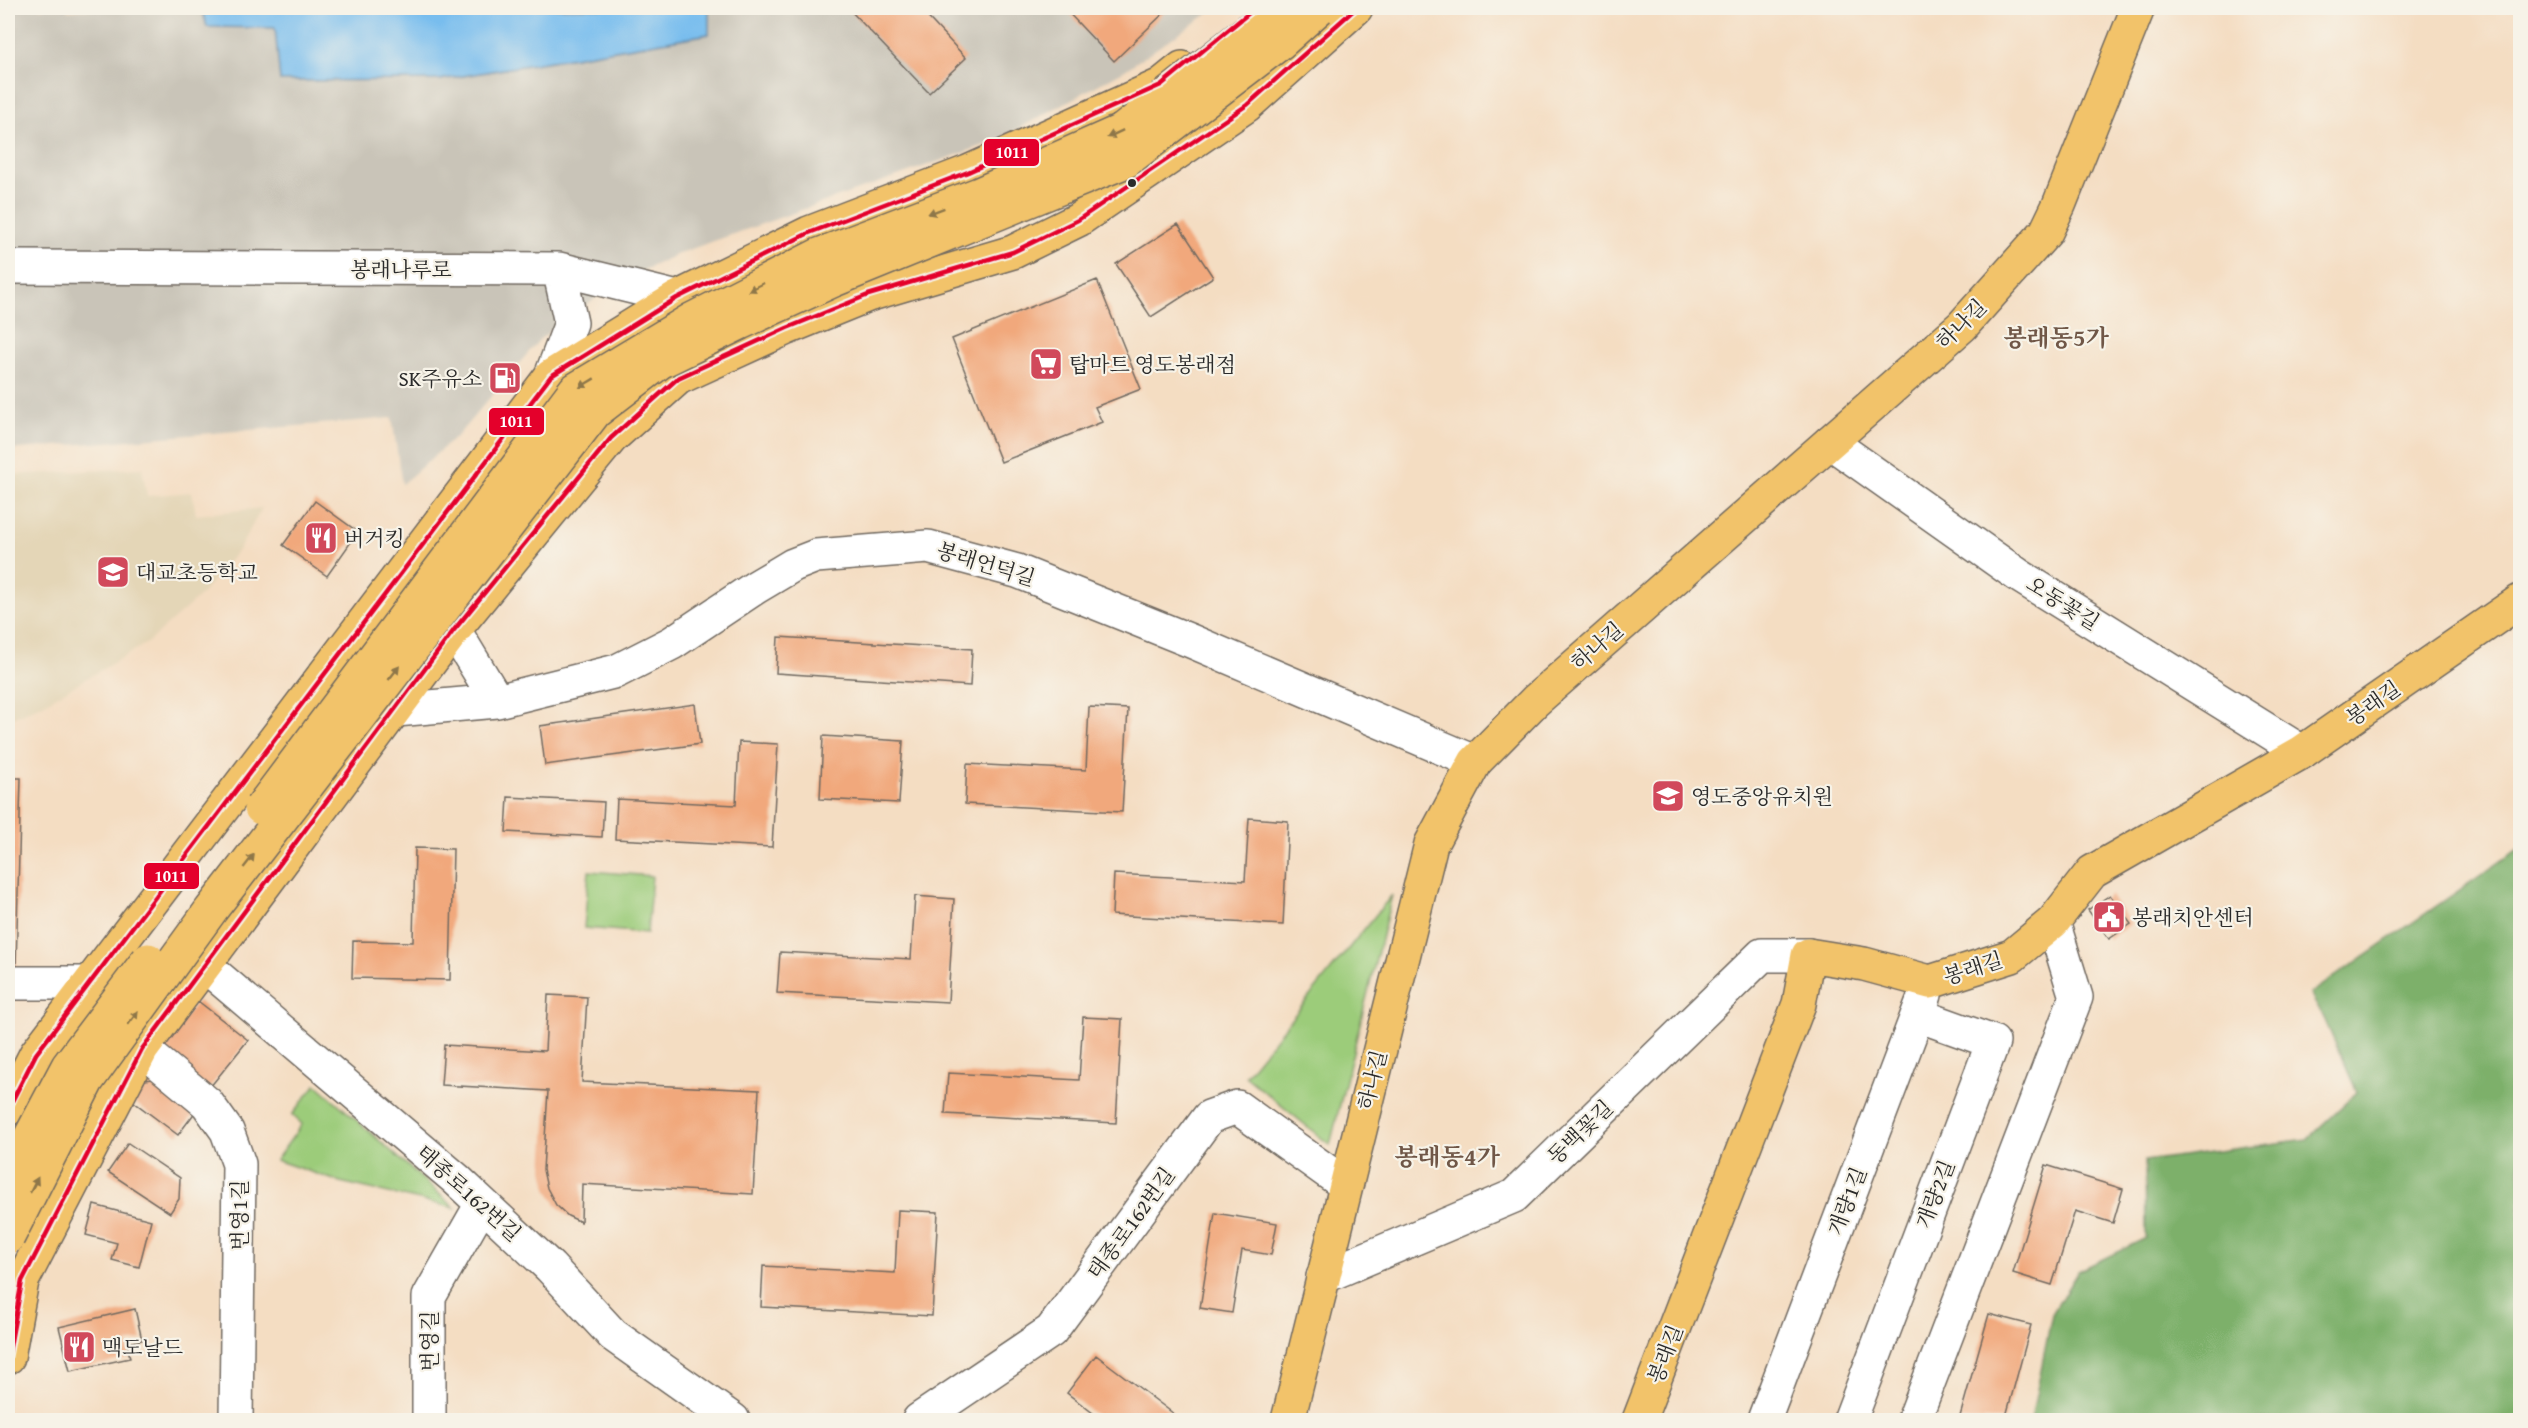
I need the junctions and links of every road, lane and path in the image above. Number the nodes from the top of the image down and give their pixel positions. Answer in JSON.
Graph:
{"nodes":[{"id":1,"x":1255,"y":8,"type":"edge"},
{"id":2,"x":1277,"y":8,"type":"edge"},
{"id":3,"x":1319,"y":8,"type":"edge"},
{"id":4,"x":1356,"y":8,"type":"edge"},
{"id":5,"x":2138,"y":8,"type":"edge"},
{"id":6,"x":8,"y":267,"type":"edge"},
{"id":7,"x":559,"y":269,"type":"junction"},
{"id":8,"x":677,"y":298,"type":"junction"},
{"id":9,"x":787,"y":328,"type":"junction"},
{"id":10,"x":551,"y":376,"type":"junction"},
{"id":11,"x":1830,"y":442,"type":"junction"},
{"id":12,"x":2520,"y":601,"type":"edge"},
{"id":13,"x":454,"y":630,"type":"junction"},
{"id":14,"x":310,"y":695,"type":"junction"},
{"id":15,"x":497,"y":701,"type":"junction"},
{"id":16,"x":396,"y":710,"type":"junction"},
{"id":17,"x":2302,"y":752,"type":"junction"},
{"id":18,"x":1475,"y":762,"type":"junction"},
{"id":19,"x":2053,"y":922,"type":"junction"},
{"id":20,"x":1808,"y":955,"type":"junction"},
{"id":21,"x":204,"y":966,"type":"junction"},
{"id":22,"x":1930,"y":982,"type":"junction"},
{"id":23,"x":8,"y":983,"type":"edge"},
{"id":24,"x":91,"y":983,"type":"junction"},
{"id":25,"x":1918,"y":1015,"type":"junction"},
{"id":26,"x":142,"y":1049,"type":"junction"},
{"id":27,"x":8,"y":1109,"type":"edge"},
{"id":28,"x":8,"y":1179,"type":"edge"},
{"id":29,"x":1346,"y":1185,"type":"junction"},
{"id":30,"x":482,"y":1204,"type":"junction"},
{"id":31,"x":8,"y":1237,"type":"edge"},
{"id":32,"x":1323,"y":1277,"type":"junction"},
{"id":33,"x":12,"y":1312,"type":"edge"},
{"id":34,"x":8,"y":1357,"type":"edge"},
{"id":35,"x":236,"y":1420,"type":"edge"},
{"id":36,"x":429,"y":1420,"type":"edge"},
{"id":37,"x":733,"y":1420,"type":"edge"},
{"id":38,"x":919,"y":1420,"type":"edge"},
{"id":39,"x":1288,"y":1420,"type":"edge"},
{"id":40,"x":1639,"y":1420,"type":"edge"},
{"id":41,"x":1764,"y":1420,"type":"edge"},
{"id":42,"x":1850,"y":1420,"type":"edge"},
{"id":43,"x":1914,"y":1420,"type":"edge"}],
"edges":[{"from":1,"to":8,"type":"main road"},
{"from":2,"to":28,"type":"main road","one_way":true,"bridge":true},
{"from":31,"to":3,"type":"main road","one_way":true,"bridge":true},
{"from":4,"to":9,"type":"main road"},
{"from":5,"to":11,"type":"main road","name":"하나길"},
{"from":6,"to":7,"type":"street","name":"봉래나루로"},
{"from":7,"to":8,"type":"street","name":"봉래나루로"},
{"from":7,"to":10,"type":"street"},
{"from":8,"to":9,"type":"street","name":"봉래나루로"},
{"from":8,"to":10,"type":"main road"},
{"from":9,"to":13,"type":"main road"},
{"from":10,"to":14,"type":"main road"},
{"from":11,"to":17,"type":"street","name":"오동꽃길"},
{"from":11,"to":18,"type":"main road","name":"하나길"},
{"from":12,"to":17,"type":"main road","name":"봉래길"},
{"from":13,"to":15,"type":"street"},
{"from":13,"to":16,"type":"main road"},
{"from":14,"to":16,"type":"street","name":"봉래언덕길"},
{"from":14,"to":24,"type":"main road"},
{"from":15,"to":16,"type":"street","name":"봉래언덕길"},
{"from":15,"to":18,"type":"street","name":"봉래언덕길"},
{"from":16,"to":21,"type":"main road"},
{"from":17,"to":19,"type":"main road","name":"봉래길"},
{"from":18,"to":29,"type":"main road","name":"하나길"},
{"from":19,"to":22,"type":"main road","name":"봉래길"},
{"from":19,"to":43,"type":"street"},
{"from":20,"to":22,"type":"main road","name":"봉래길"},
{"from":20,"to":32,"type":"street","name":"동백꽃길"},
{"from":20,"to":40,"type":"main road","name":"봉래길"},
{"from":21,"to":26,"type":"main road"},
{"from":21,"to":30,"type":"street","name":"태종로162번길"},
{"from":22,"to":25,"type":"street","name":"개량1길"},
{"from":23,"to":24,"type":"street"},
{"from":24,"to":27,"type":"main road"},
{"from":25,"to":41,"type":"street","name":"개량1길"},
{"from":25,"to":42,"type":"street","name":"개량2길"},
{"from":26,"to":33,"type":"main road"},
{"from":26,"to":35,"type":"street","name":"번영1길"},
{"from":29,"to":32,"type":"main road","name":"하나길"},
{"from":29,"to":38,"type":"street","name":"태종로162번길"},
{"from":30,"to":36,"type":"street","name":"번영길"},
{"from":30,"to":37,"type":"street","name":"태종로162번길"},
{"from":32,"to":39,"type":"main road","name":"하나길"},
{"from":33,"to":34,"type":"main road"}]}
